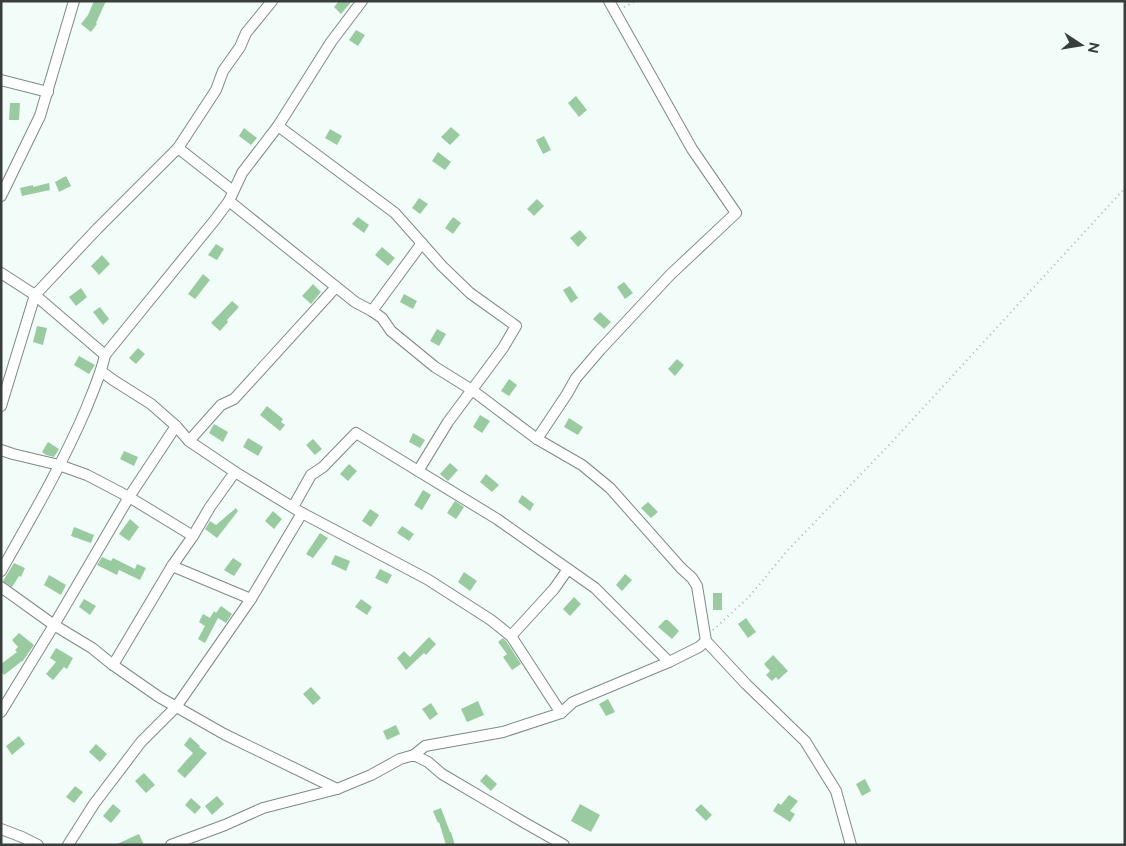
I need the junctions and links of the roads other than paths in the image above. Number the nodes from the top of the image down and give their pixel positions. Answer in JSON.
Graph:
{"nodes":[{"id":1,"x":74,"y":1,"type":"edge"},
{"id":2,"x":272,"y":1,"type":"edge"},
{"id":3,"x":362,"y":1,"type":"edge"},
{"id":4,"x":609,"y":1,"type":"edge"},
{"id":5,"x":1,"y":80,"type":"edge"},
{"id":6,"x":48,"y":92,"type":"junction"},
{"id":7,"x":278,"y":126,"type":"junction"},
{"id":8,"x":178,"y":148,"type":"junction"},
{"id":9,"x":1,"y":196,"type":"edge"},
{"id":10,"x":231,"y":196,"type":"junction"},
{"id":11,"x":422,"y":243,"type":"junction"},
{"id":12,"x":1,"y":273,"type":"edge"},
{"id":13,"x":336,"y":287,"type":"junction"},
{"id":14,"x":35,"y":295,"type":"junction"},
{"id":15,"x":372,"y":311,"type":"junction"},
{"id":16,"x":105,"y":355,"type":"junction"},
{"id":17,"x":101,"y":371,"type":"junction"},
{"id":18,"x":472,"y":390,"type":"junction"},
{"id":19,"x":1,"y":406,"type":"edge"},
{"id":20,"x":176,"y":426,"type":"junction"},
{"id":21,"x":537,"y":439,"type":"junction"},
{"id":22,"x":189,"y":441,"type":"junction"},
{"id":23,"x":1,"y":450,"type":"edge"},
{"id":24,"x":59,"y":465,"type":"junction"},
{"id":25,"x":418,"y":471,"type":"junction"},
{"id":26,"x":235,"y":472,"type":"junction"},
{"id":27,"x":129,"y":497,"type":"junction"},
{"id":28,"x":298,"y":510,"type":"junction"},
{"id":29,"x":193,"y":536,"type":"junction"},
{"id":30,"x":172,"y":566,"type":"junction"},
{"id":31,"x":568,"y":569,"type":"junction"},
{"id":32,"x":1,"y":571,"type":"edge"},
{"id":33,"x":1,"y":587,"type":"edge"},
{"id":34,"x":251,"y":599,"type":"junction"},
{"id":35,"x":54,"y":625,"type":"junction"},
{"id":36,"x":511,"y":636,"type":"junction"},
{"id":37,"x":706,"y":639,"type":"junction"},
{"id":38,"x":669,"y":662,"type":"junction"},
{"id":39,"x":113,"y":665,"type":"junction"},
{"id":40,"x":176,"y":707,"type":"junction"},
{"id":41,"x":1,"y":712,"type":"edge"},
{"id":42,"x":561,"y":712,"type":"junction"},
{"id":43,"x":414,"y":756,"type":"junction"},
{"id":44,"x":337,"y":789,"type":"junction"},
{"id":45,"x":1,"y":829,"type":"edge"},
{"id":46,"x":38,"y":845,"type":"edge"},
{"id":47,"x":68,"y":845,"type":"edge"},
{"id":48,"x":171,"y":845,"type":"edge"},
{"id":49,"x":564,"y":845,"type":"edge"},
{"id":50,"x":852,"y":845,"type":"edge"}],
"edges":[{"from":1,"to":6,"type":"street"},
{"from":2,"to":8,"type":"street"},
{"from":3,"to":7,"type":"street"},
{"from":4,"to":21,"type":"street"},
{"from":5,"to":6,"type":"street"},
{"from":6,"to":9,"type":"street"},
{"from":7,"to":10,"type":"street"},
{"from":7,"to":11,"type":"street"},
{"from":8,"to":10,"type":"street"},
{"from":8,"to":14,"type":"street"},
{"from":10,"to":13,"type":"street"},
{"from":10,"to":16,"type":"street"},
{"from":11,"to":15,"type":"street"},
{"from":11,"to":18,"type":"street"},
{"from":12,"to":14,"type":"street"},
{"from":13,"to":15,"type":"street"},
{"from":13,"to":22,"type":"street"},
{"from":14,"to":16,"type":"street"},
{"from":14,"to":19,"type":"street"},
{"from":15,"to":18,"type":"street"},
{"from":16,"to":17,"type":"street"},
{"from":17,"to":20,"type":"street"},
{"from":17,"to":24,"type":"street"},
{"from":18,"to":21,"type":"street"},
{"from":18,"to":25,"type":"street"},
{"from":20,"to":22,"type":"street"},
{"from":20,"to":27,"type":"street"},
{"from":21,"to":37,"type":"street"},
{"from":22,"to":26,"type":"street"},
{"from":23,"to":24,"type":"street"},
{"from":24,"to":27,"type":"street"},
{"from":24,"to":32,"type":"street"},
{"from":25,"to":28,"type":"street"},
{"from":25,"to":31,"type":"street"},
{"from":26,"to":28,"type":"street"},
{"from":26,"to":29,"type":"street"},
{"from":27,"to":29,"type":"street"},
{"from":27,"to":35,"type":"street"},
{"from":28,"to":34,"type":"street"},
{"from":28,"to":36,"type":"street"},
{"from":29,"to":30,"type":"street"},
{"from":30,"to":34,"type":"street"},
{"from":30,"to":39,"type":"street"},
{"from":31,"to":36,"type":"street"},
{"from":31,"to":38,"type":"street"},
{"from":33,"to":35,"type":"street"},
{"from":34,"to":40,"type":"street"},
{"from":35,"to":39,"type":"street"},
{"from":35,"to":41,"type":"street"},
{"from":36,"to":42,"type":"street"},
{"from":37,"to":38,"type":"street"},
{"from":37,"to":50,"type":"street"},
{"from":38,"to":42,"type":"street"},
{"from":39,"to":40,"type":"street"},
{"from":40,"to":44,"type":"street"},
{"from":40,"to":47,"type":"street"},
{"from":42,"to":43,"type":"street"},
{"from":43,"to":44,"type":"street"},
{"from":43,"to":49,"type":"street"},
{"from":44,"to":48,"type":"street"},
{"from":45,"to":46,"type":"street"}]}
